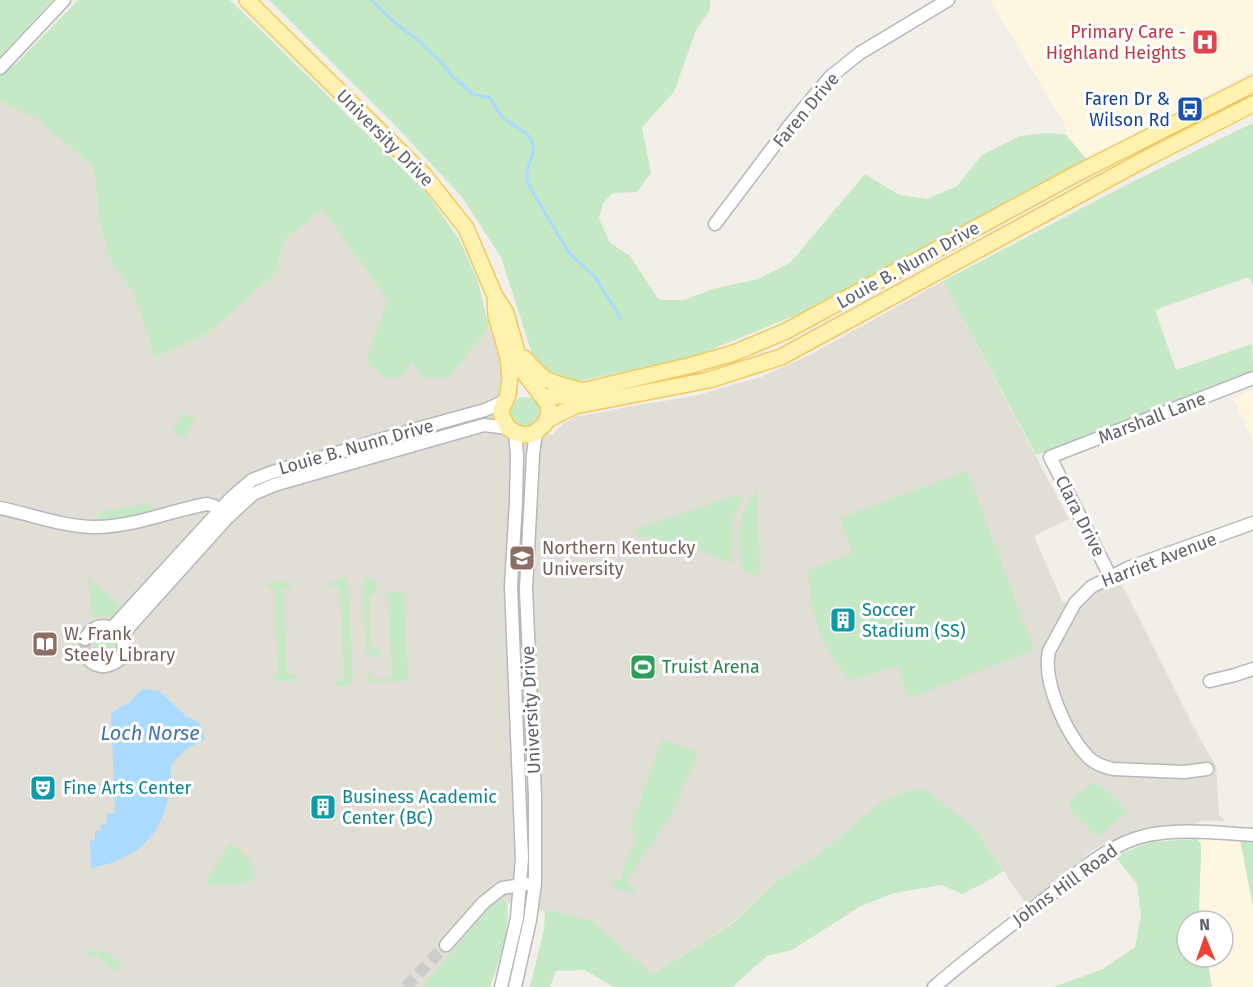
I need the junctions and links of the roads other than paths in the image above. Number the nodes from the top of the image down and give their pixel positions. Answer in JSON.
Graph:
{"nodes":[{"id":1,"x":63,"y":0,"type":"edge"},
{"id":2,"x":247,"y":0,"type":"edge"},
{"id":3,"x":948,"y":0,"type":"edge"},
{"id":4,"x":0,"y":68,"type":"edge"},
{"id":5,"x":1253,"y":84,"type":"edge"},
{"id":6,"x":1253,"y":104,"type":"edge"},
{"id":7,"x":715,"y":224,"type":"dead end"},
{"id":8,"x":495,"y":296,"type":"junction"},
{"id":9,"x":516,"y":349,"type":"junction"},
{"id":10,"x":1253,"y":378,"type":"edge"},
{"id":11,"x":583,"y":391,"type":"junction"},
{"id":12,"x":541,"y":394,"type":"junction"},
{"id":13,"x":505,"y":399,"type":"junction"},
{"id":14,"x":547,"y":420,"type":"junction"},
{"id":15,"x":511,"y":430,"type":"junction"},
{"id":16,"x":536,"y":432,"type":"junction"},
{"id":17,"x":1050,"y":457,"type":"joint"},
{"id":18,"x":0,"y":508,"type":"edge"},
{"id":19,"x":224,"y":514,"type":"junction"},
{"id":20,"x":1253,"y":523,"type":"edge"},
{"id":21,"x":1110,"y":576,"type":"junction"},
{"id":22,"x":116,"y":632,"type":"junction"},
{"id":23,"x":85,"y":639,"type":"dead end"},
{"id":24,"x":90,"y":661,"type":"dead end"},
{"id":25,"x":1253,"y":669,"type":"edge"},
{"id":26,"x":1210,"y":681,"type":"dead end"},
{"id":27,"x":1207,"y":769,"type":"dead end"},
{"id":28,"x":1253,"y":835,"type":"edge"},
{"id":29,"x":535,"y":883,"type":"junction"},
{"id":30,"x":521,"y":884,"type":"junction"},
{"id":31,"x":446,"y":945,"type":"tunnel mouth"},
{"id":32,"x":501,"y":987,"type":"edge"},
{"id":33,"x":515,"y":987,"type":"edge"},
{"id":34,"x":934,"y":987,"type":"edge"}],
"edges":[{"from":1,"to":4,"type":"street"},
{"from":2,"to":8,"type":"main road","name":"University Drive"},
{"from":3,"to":7,"type":"street","name":"Faren Drive"},
{"from":5,"to":11,"type":"main road","name":"Louie B. Nunn Drive"},
{"from":6,"to":14,"type":"main road","name":"Louie B. Nunn Drive"},
{"from":8,"to":9,"type":"main road","name":"University Drive"},
{"from":8,"to":13,"type":"main road","name":"University Drive"},
{"from":9,"to":11,"type":"main road"},
{"from":9,"to":12,"type":"main road","name":"University Drive"},
{"from":10,"to":17,"type":"street","name":"Marshall Lane"},
{"from":11,"to":12,"type":"main road","name":"Louie B. Nunn Drive"},
{"from":12,"to":13,"type":"main road"},
{"from":12,"to":14,"type":"main road","name":"University Drive"},
{"from":13,"to":15,"type":"main road","name":"University Drive"},
{"from":13,"to":19,"type":"street","name":"Louie B. Nunn Drive"},
{"from":14,"to":16,"type":"main road"},
{"from":15,"to":16,"type":"main road"},
{"from":15,"to":19,"type":"street","name":"Louie B. Nunn Drive"},
{"from":15,"to":30,"type":"street","name":"University Drive"},
{"from":16,"to":29,"type":"street","name":"University Drive"},
{"from":17,"to":21,"type":"street","name":"Clara Drive"},
{"from":18,"to":19,"type":"street"},
{"from":19,"to":22,"type":"street","name":"Louie B. Nunn Drive"},
{"from":20,"to":21,"type":"street","name":"Harriet Avenue"},
{"from":21,"to":27,"type":"street","name":"Harriet Avenue"},
{"from":22,"to":23,"type":"street"},
{"from":22,"to":24,"type":"street"},
{"from":25,"to":26,"type":"street"},
{"from":28,"to":34,"type":"street","name":"Johns Hill Road"},
{"from":29,"to":30,"type":"street"},
{"from":29,"to":33,"type":"street","name":"University Drive"},
{"from":30,"to":31,"type":"street"},
{"from":30,"to":32,"type":"street","name":"University Drive"}]}
